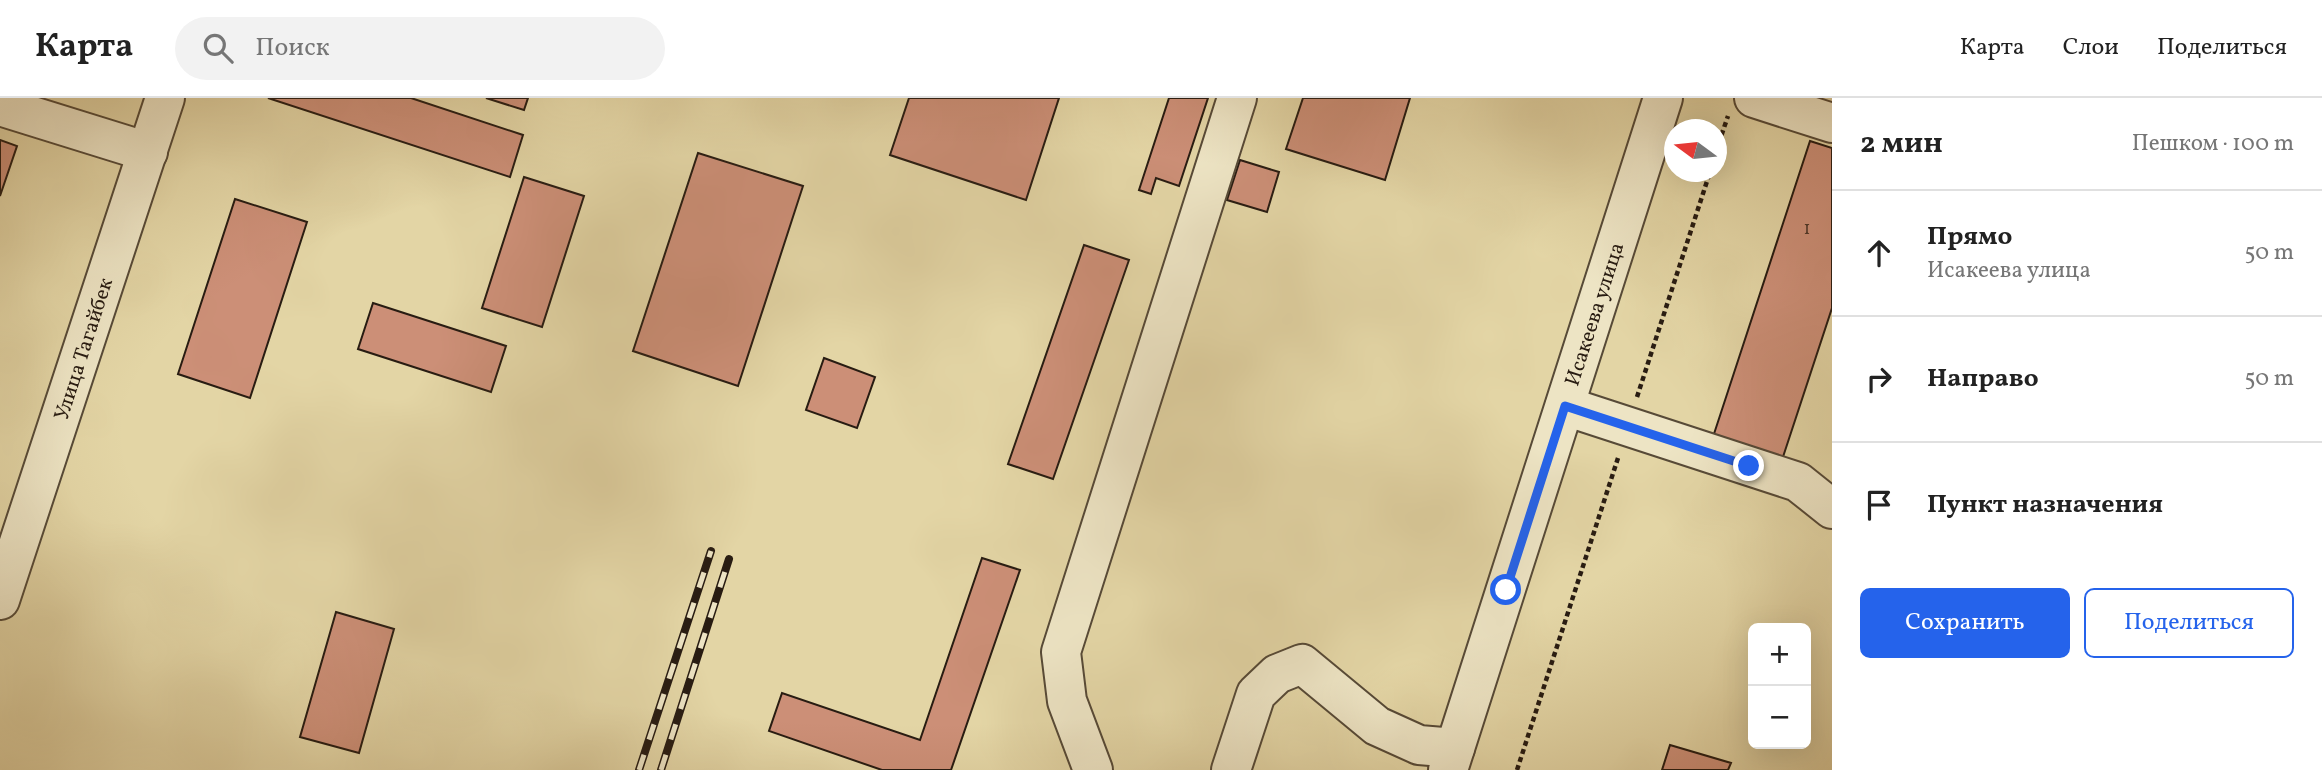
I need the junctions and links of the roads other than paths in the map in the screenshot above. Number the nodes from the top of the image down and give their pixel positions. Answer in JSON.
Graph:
{"nodes":[{"id":1,"x":165,"y":98,"type":"edge"},
{"id":2,"x":1237,"y":98,"type":"edge"},
{"id":3,"x":1663,"y":98,"type":"edge"},
{"id":4,"x":0,"y":106,"type":"edge"},
{"id":5,"x":1741,"y":107,"type":"edge"},
{"id":6,"x":1832,"y":123,"type":"edge"},
{"id":7,"x":148,"y":152,"type":"junction"},
{"id":8,"x":1565,"y":406,"type":"junction"},
{"id":9,"x":1832,"y":509,"type":"edge"},
{"id":10,"x":0,"y":600,"type":"edge"},
{"id":11,"x":1452,"y":759,"type":"edge"},
{"id":12,"x":1093,"y":770,"type":"edge"},
{"id":13,"x":1231,"y":770,"type":"edge"}],
"edges":[{"from":1,"to":7,"type":"street","name":"Улица Тагайбек"},
{"from":2,"to":12,"type":"street"},
{"from":3,"to":8,"type":"street","name":"Исакеева улица"},
{"from":4,"to":7,"type":"street"},
{"from":5,"to":6,"type":"street"},
{"from":7,"to":10,"type":"street","name":"Улица Тагайбек"},
{"from":8,"to":9,"type":"street"},
{"from":8,"to":11,"type":"street","name":"Исакеева улица"},
{"from":11,"to":13,"type":"street"}]}
